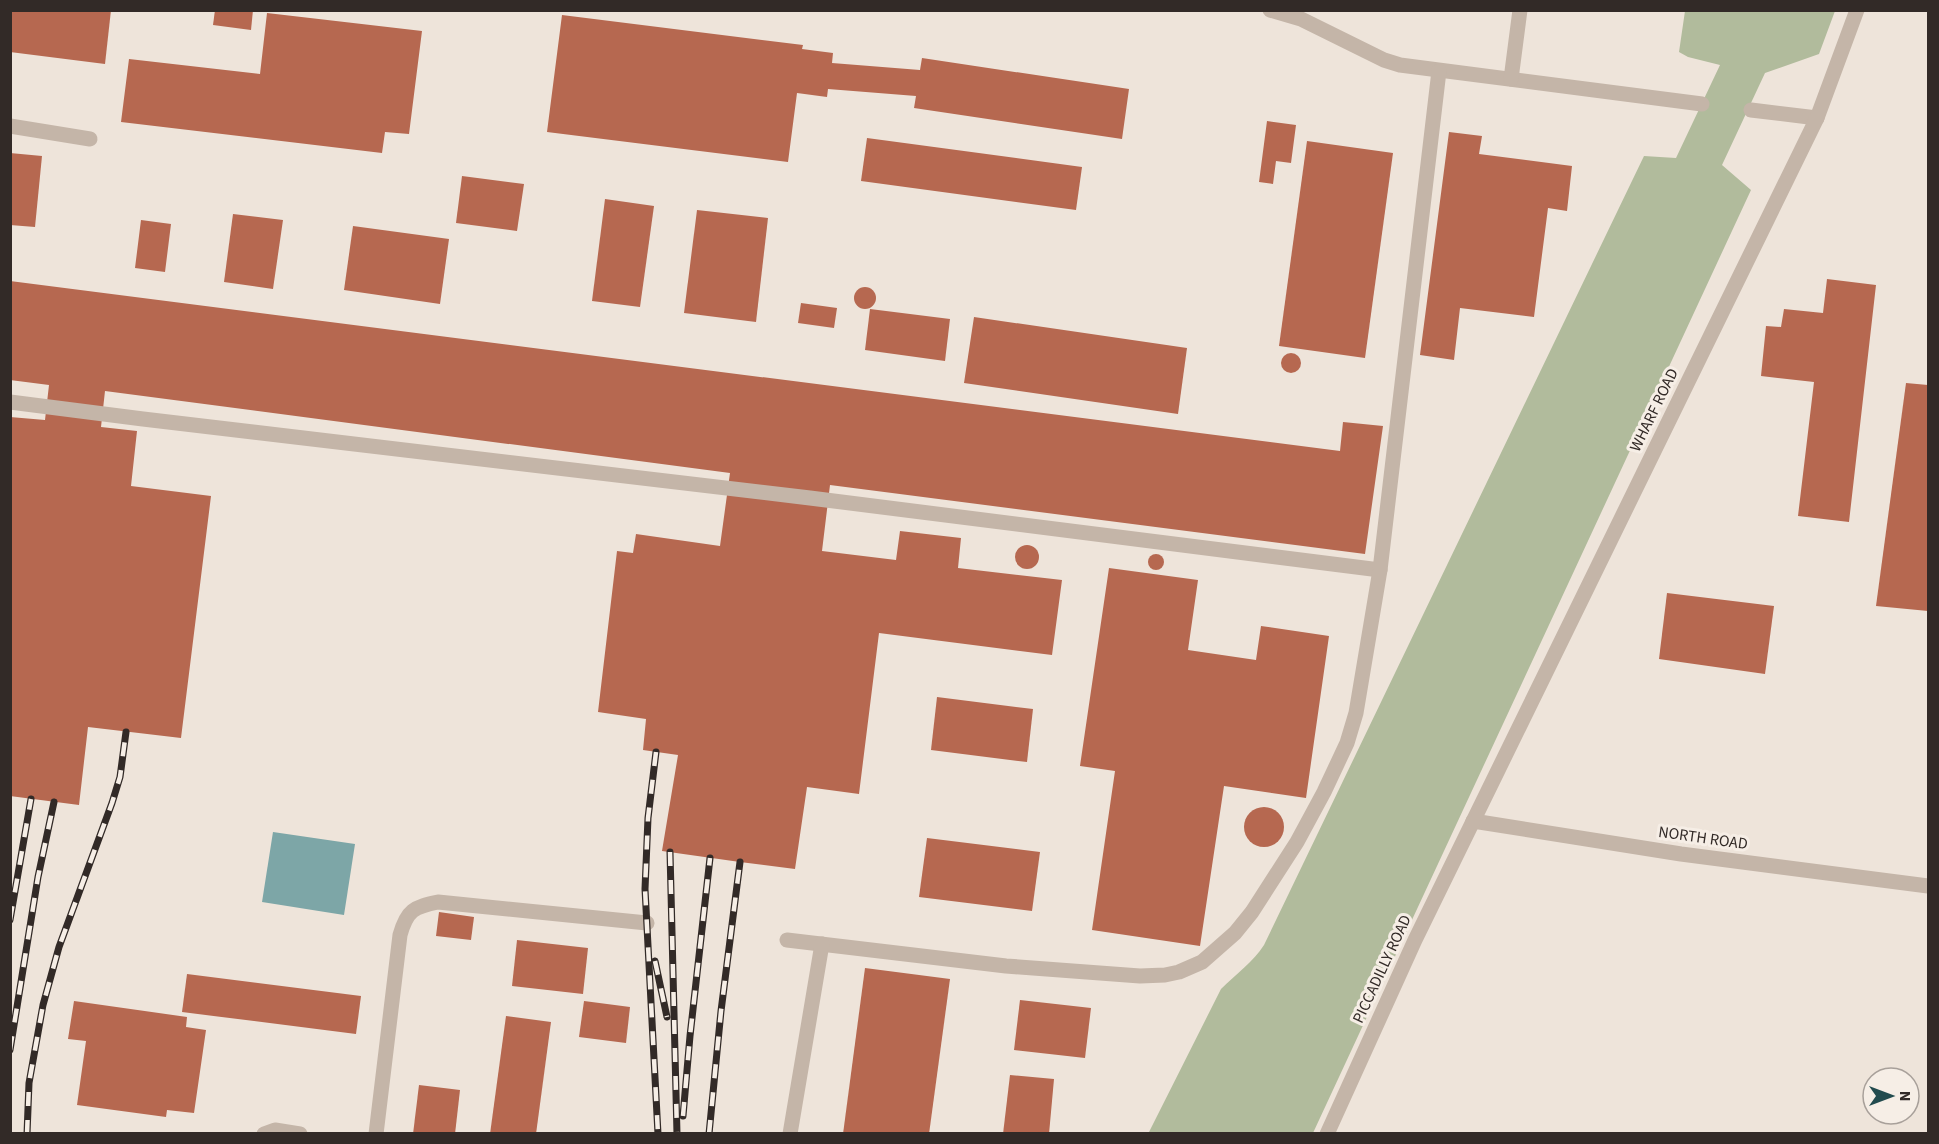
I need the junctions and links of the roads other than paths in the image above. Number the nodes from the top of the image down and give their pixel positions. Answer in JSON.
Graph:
{"nodes":[{"id":1,"x":1270,"y":10,"type":"edge"},
{"id":2,"x":1520,"y":10,"type":"edge"},
{"id":3,"x":1857,"y":10,"type":"edge"},
{"id":4,"x":1439,"y":71,"type":"junction"},
{"id":5,"x":1511,"y":79,"type":"junction"},
{"id":6,"x":1702,"y":104,"type":"dead end"},
{"id":7,"x":1751,"y":110,"type":"dead end"},
{"id":8,"x":1817,"y":118,"type":"junction"},
{"id":9,"x":10,"y":126,"type":"edge"},
{"id":10,"x":90,"y":139,"type":"dead end"},
{"id":11,"x":10,"y":402,"type":"edge"},
{"id":12,"x":1380,"y":570,"type":"junction"},
{"id":13,"x":1473,"y":821,"type":"junction"},
{"id":14,"x":1929,"y":886,"type":"edge"},
{"id":15,"x":647,"y":923,"type":"dead end"},
{"id":16,"x":787,"y":940,"type":"dead end"},
{"id":17,"x":822,"y":944,"type":"junction"},
{"id":18,"x":264,"y":1134,"type":"edge"},
{"id":19,"x":300,"y":1134,"type":"edge"},
{"id":20,"x":376,"y":1134,"type":"edge"},
{"id":21,"x":790,"y":1134,"type":"edge"},
{"id":22,"x":1327,"y":1134,"type":"edge"}],
"edges":[{"from":1,"to":4,"type":"lane"},
{"from":2,"to":5,"type":"lane"},
{"from":3,"to":8,"type":"lane","name":"WHARF ROAD"},
{"from":4,"to":5,"type":"lane"},
{"from":4,"to":12,"type":"lane"},
{"from":5,"to":6,"type":"lane"},
{"from":7,"to":8,"type":"lane"},
{"from":8,"to":13,"type":"lane","name":"WHARF ROAD"},
{"from":9,"to":10,"type":"lane"},
{"from":11,"to":12,"type":"lane"},
{"from":12,"to":17,"type":"lane"},
{"from":13,"to":14,"type":"lane","name":"NORTH ROAD"},
{"from":13,"to":22,"type":"lane","name":"PICCADILLY ROAD"},
{"from":15,"to":20,"type":"lane"},
{"from":16,"to":17,"type":"lane"},
{"from":17,"to":21,"type":"lane"},
{"from":18,"to":19,"type":"lane"}]}
